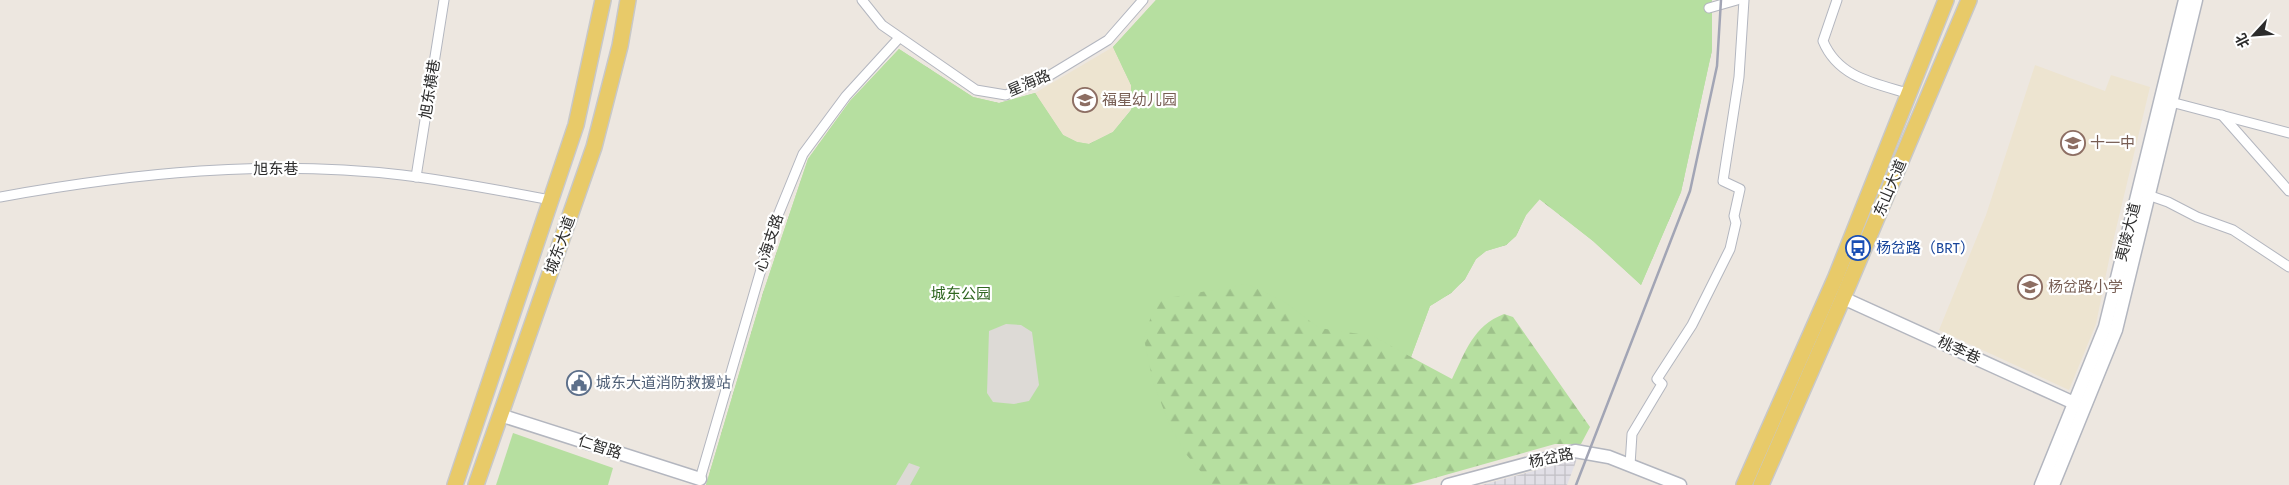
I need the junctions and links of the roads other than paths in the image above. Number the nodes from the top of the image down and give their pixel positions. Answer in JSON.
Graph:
{"nodes":[{"id":1,"x":444,"y":0,"type":"edge"},
{"id":2,"x":604,"y":0,"type":"edge"},
{"id":3,"x":628,"y":0,"type":"edge"},
{"id":4,"x":862,"y":0,"type":"edge"},
{"id":5,"x":1143,"y":0,"type":"edge"},
{"id":6,"x":1737,"y":0,"type":"edge"},
{"id":7,"x":1744,"y":0,"type":"edge"},
{"id":8,"x":1837,"y":0,"type":"edge"},
{"id":9,"x":1946,"y":0,"type":"edge"},
{"id":10,"x":1969,"y":0,"type":"edge"},
{"id":11,"x":2185,"y":0,"type":"edge"},
{"id":12,"x":2196,"y":0,"type":"edge"},
{"id":13,"x":1709,"y":8,"type":"dead end"},
{"id":14,"x":899,"y":38,"type":"junction"},
{"id":15,"x":1907,"y":93,"type":"junction"},
{"id":16,"x":2171,"y":102,"type":"junction"},
{"id":17,"x":2222,"y":115,"type":"junction"},
{"id":18,"x":2289,"y":133,"type":"edge"},
{"id":19,"x":416,"y":177,"type":"junction"},
{"id":20,"x":2289,"y":191,"type":"edge"},
{"id":21,"x":2148,"y":195,"type":"junction"},
{"id":22,"x":0,"y":197,"type":"edge"},
{"id":23,"x":551,"y":200,"type":"junction"},
{"id":24,"x":2289,"y":267,"type":"edge"},
{"id":25,"x":1843,"y":298,"type":"junction"},
{"id":26,"x":2074,"y":403,"type":"junction"},
{"id":27,"x":500,"y":415,"type":"junction"},
{"id":28,"x":1630,"y":465,"type":"junction"},
{"id":29,"x":700,"y":479,"type":"joint"},
{"id":30,"x":455,"y":485,"type":"edge"},
{"id":31,"x":476,"y":485,"type":"edge"},
{"id":32,"x":1448,"y":485,"type":"edge"},
{"id":33,"x":1680,"y":485,"type":"edge"},
{"id":34,"x":1744,"y":485,"type":"edge"},
{"id":35,"x":1761,"y":485,"type":"edge"},
{"id":36,"x":2041,"y":485,"type":"edge"},
{"id":37,"x":2053,"y":485,"type":"edge"}],
"edges":[{"from":1,"to":19,"type":"street","name":"旭东横巷"},
{"from":2,"to":23,"type":"main road","name":"城东大道"},
{"from":3,"to":27,"type":"main road","name":"城东大道"},
{"from":4,"to":14,"type":"street","name":"星海路"},
{"from":5,"to":14,"type":"street","name":"星海路"},
{"from":6,"to":13,"type":"street"},
{"from":7,"to":28,"type":"street"},
{"from":8,"to":15,"type":"street"},
{"from":9,"to":15,"type":"main road","name":"东山大道"},
{"from":10,"to":25,"type":"main road","name":"东山大道"},
{"from":11,"to":26,"type":"main road","name":"夷陵大道"},
{"from":12,"to":16,"type":"main road","name":"夷陵大道"},
{"from":14,"to":29,"type":"street","name":"心海支路"},
{"from":15,"to":34,"type":"main road","name":"东山大道"},
{"from":16,"to":17,"type":"street"},
{"from":16,"to":21,"type":"main road","name":"夷陵大道"},
{"from":17,"to":18,"type":"street"},
{"from":17,"to":20,"type":"street"},
{"from":19,"to":22,"type":"street","name":"旭东巷"},
{"from":19,"to":23,"type":"street","name":"旭东巷"},
{"from":21,"to":24,"type":"street"},
{"from":21,"to":37,"type":"main road","name":"夷陵大道"},
{"from":23,"to":30,"type":"main road","name":"城东大道"},
{"from":25,"to":26,"type":"main road","name":"桃李巷"},
{"from":25,"to":35,"type":"main road","name":"东山大道"},
{"from":26,"to":36,"type":"main road","name":"夷陵大道"},
{"from":27,"to":29,"type":"main road","name":"仁智路"},
{"from":27,"to":31,"type":"main road","name":"城东大道"},
{"from":28,"to":32,"type":"main road","name":"杨岔路"},
{"from":28,"to":33,"type":"main road","name":"杨岔路"}]}
